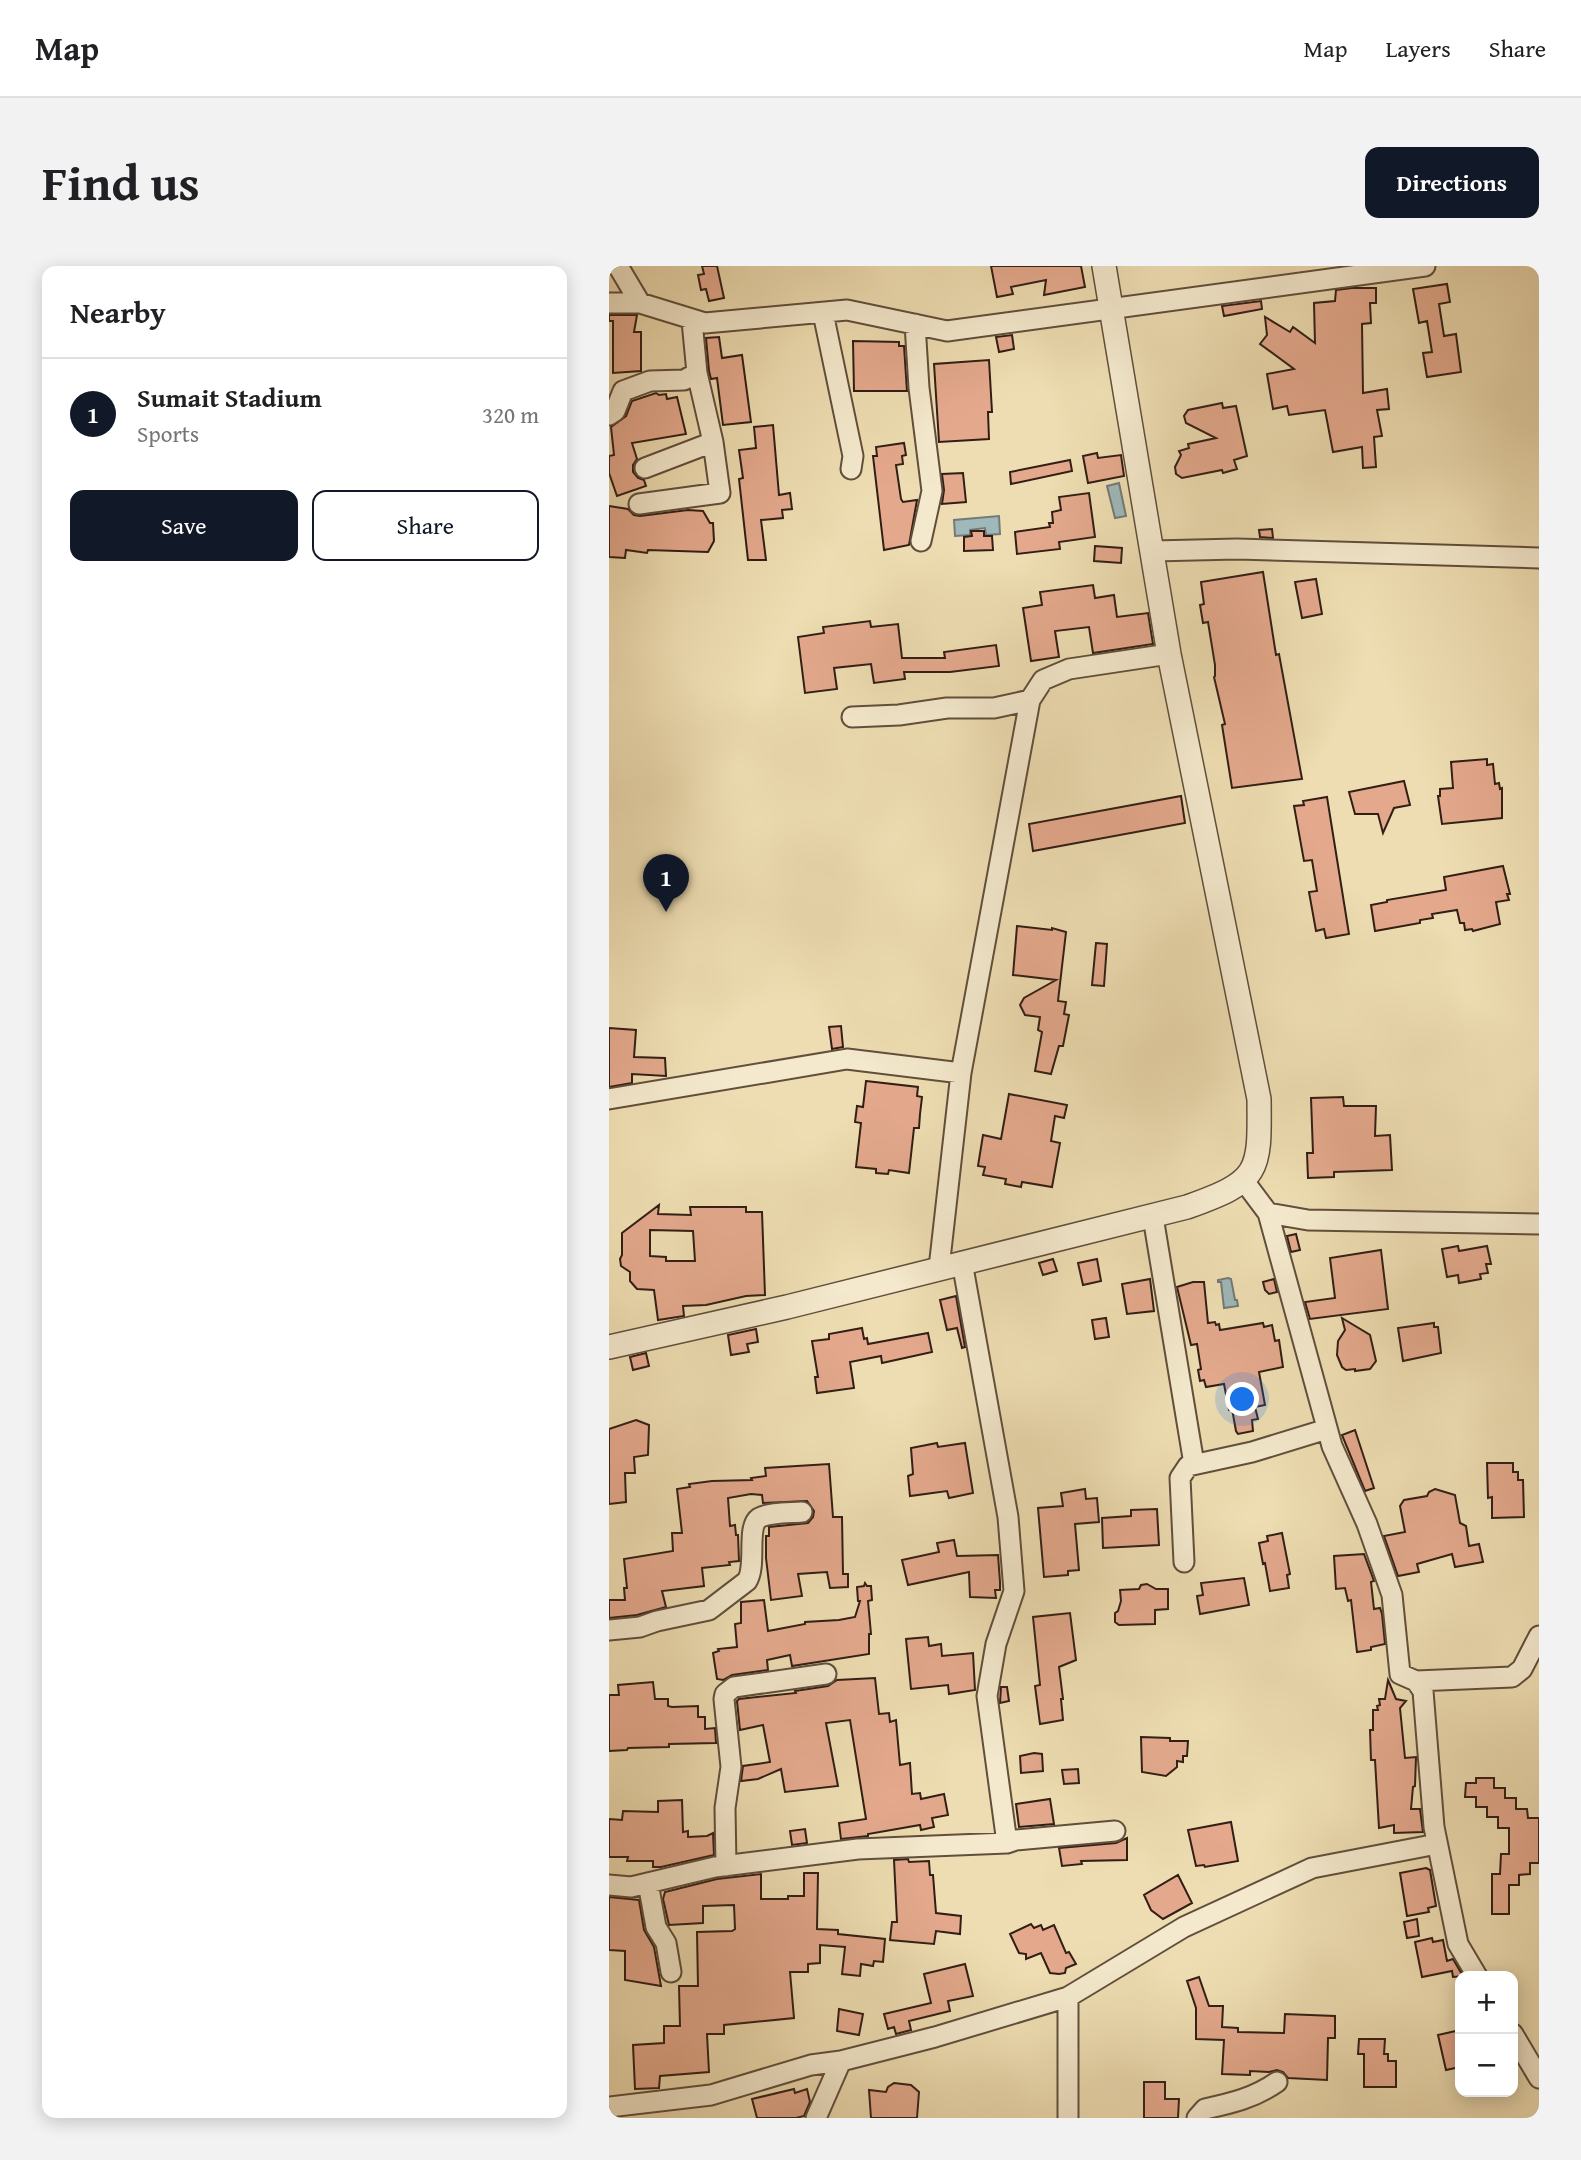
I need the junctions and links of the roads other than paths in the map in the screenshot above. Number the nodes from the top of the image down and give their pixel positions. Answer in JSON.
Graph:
{"nodes":[{"id":1,"x":618,"y":266,"type":"edge"},
{"id":2,"x":1104,"y":266,"type":"edge"},
{"id":3,"x":1425,"y":266,"type":"edge"},
{"id":4,"x":609,"y":303,"type":"edge"},
{"id":5,"x":641,"y":303,"type":"junction"},
{"id":6,"x":1111,"y":309,"type":"junction"},
{"id":7,"x":823,"y":313,"type":"junction"},
{"id":8,"x":692,"y":321,"type":"junction"},
{"id":9,"x":915,"y":324,"type":"junction"},
{"id":10,"x":697,"y":373,"type":"junction"},
{"id":11,"x":609,"y":415,"type":"edge"},
{"id":12,"x":713,"y":442,"type":"junction"},
{"id":13,"x":645,"y":468,"type":"dead end"},
{"id":14,"x":851,"y":469,"type":"dead end"},
{"id":15,"x":639,"y":504,"type":"dead end"},
{"id":16,"x":921,"y":541,"type":"dead end"},
{"id":17,"x":1153,"y":551,"type":"junction"},
{"id":18,"x":1539,"y":558,"type":"edge"},
{"id":19,"x":1169,"y":654,"type":"junction"},
{"id":20,"x":1030,"y":700,"type":"junction"},
{"id":21,"x":852,"y":717,"type":"dead end"},
{"id":22,"x":961,"y":1073,"type":"junction"},
{"id":23,"x":609,"y":1099,"type":"edge"},
{"id":24,"x":1244,"y":1181,"type":"junction"},
{"id":25,"x":1268,"y":1213,"type":"junction"},
{"id":26,"x":1153,"y":1217,"type":"junction"},
{"id":27,"x":1539,"y":1224,"type":"edge"},
{"id":28,"x":962,"y":1262,"type":"junction"},
{"id":29,"x":939,"y":1268,"type":"junction"},
{"id":30,"x":609,"y":1347,"type":"edge"},
{"id":31,"x":1327,"y":1429,"type":"junction"},
{"id":32,"x":1194,"y":1464,"type":"junction"},
{"id":33,"x":802,"y":1512,"type":"dead end"},
{"id":34,"x":1184,"y":1562,"type":"dead end"},
{"id":35,"x":609,"y":1630,"type":"edge"},
{"id":36,"x":1539,"y":1636,"type":"edge"},
{"id":37,"x":826,"y":1674,"type":"dead end"},
{"id":38,"x":1416,"y":1681,"type":"junction"},
{"id":39,"x":1115,"y":1831,"type":"dead end"},
{"id":40,"x":1007,"y":1843,"type":"junction"},
{"id":41,"x":1437,"y":1844,"type":"junction"},
{"id":42,"x":726,"y":1866,"type":"junction"},
{"id":43,"x":648,"y":1883,"type":"junction"},
{"id":44,"x":609,"y":1885,"type":"edge"},
{"id":45,"x":1474,"y":1971,"type":"edge"},
{"id":46,"x":671,"y":1972,"type":"dead end"},
{"id":47,"x":1068,"y":1997,"type":"junction"},
{"id":48,"x":1518,"y":2042,"type":"edge"},
{"id":49,"x":841,"y":2061,"type":"junction"},
{"id":50,"x":1539,"y":2078,"type":"edge"},
{"id":51,"x":1277,"y":2082,"type":"dead end"},
{"id":52,"x":609,"y":2107,"type":"edge"},
{"id":53,"x":816,"y":2118,"type":"edge"},
{"id":54,"x":1068,"y":2118,"type":"edge"},
{"id":55,"x":1197,"y":2118,"type":"edge"}],
"edges":[{"from":1,"to":5,"type":"street"},
{"from":2,"to":6,"type":"street"},
{"from":3,"to":6,"type":"street"},
{"from":4,"to":5,"type":"street"},
{"from":5,"to":8,"type":"street"},
{"from":6,"to":9,"type":"street"},
{"from":6,"to":17,"type":"street"},
{"from":7,"to":8,"type":"street"},
{"from":7,"to":9,"type":"street"},
{"from":7,"to":14,"type":"street"},
{"from":8,"to":10,"type":"street"},
{"from":9,"to":16,"type":"street"},
{"from":10,"to":11,"type":"street"},
{"from":10,"to":12,"type":"street"},
{"from":12,"to":13,"type":"street"},
{"from":12,"to":15,"type":"street"},
{"from":17,"to":18,"type":"street"},
{"from":17,"to":19,"type":"street"},
{"from":19,"to":20,"type":"street"},
{"from":19,"to":24,"type":"street"},
{"from":20,"to":21,"type":"street"},
{"from":20,"to":22,"type":"street"},
{"from":22,"to":23,"type":"street"},
{"from":22,"to":29,"type":"street"},
{"from":24,"to":25,"type":"street"},
{"from":24,"to":26,"type":"street"},
{"from":25,"to":27,"type":"street"},
{"from":25,"to":31,"type":"street"},
{"from":26,"to":28,"type":"street"},
{"from":26,"to":32,"type":"street"},
{"from":28,"to":29,"type":"street"},
{"from":28,"to":40,"type":"street"},
{"from":29,"to":30,"type":"street"},
{"from":31,"to":32,"type":"street"},
{"from":31,"to":38,"type":"street"},
{"from":32,"to":34,"type":"street"},
{"from":33,"to":35,"type":"street"},
{"from":36,"to":38,"type":"street"},
{"from":37,"to":42,"type":"street"},
{"from":38,"to":41,"type":"street"},
{"from":39,"to":40,"type":"street"},
{"from":40,"to":42,"type":"street"},
{"from":41,"to":45,"type":"street"},
{"from":41,"to":47,"type":"street"},
{"from":42,"to":43,"type":"street"},
{"from":43,"to":44,"type":"street"},
{"from":43,"to":46,"type":"street"},
{"from":47,"to":49,"type":"street"},
{"from":47,"to":54,"type":"street"},
{"from":48,"to":50,"type":"street"},
{"from":49,"to":52,"type":"street"},
{"from":49,"to":53,"type":"street"},
{"from":51,"to":55,"type":"street"}]}
